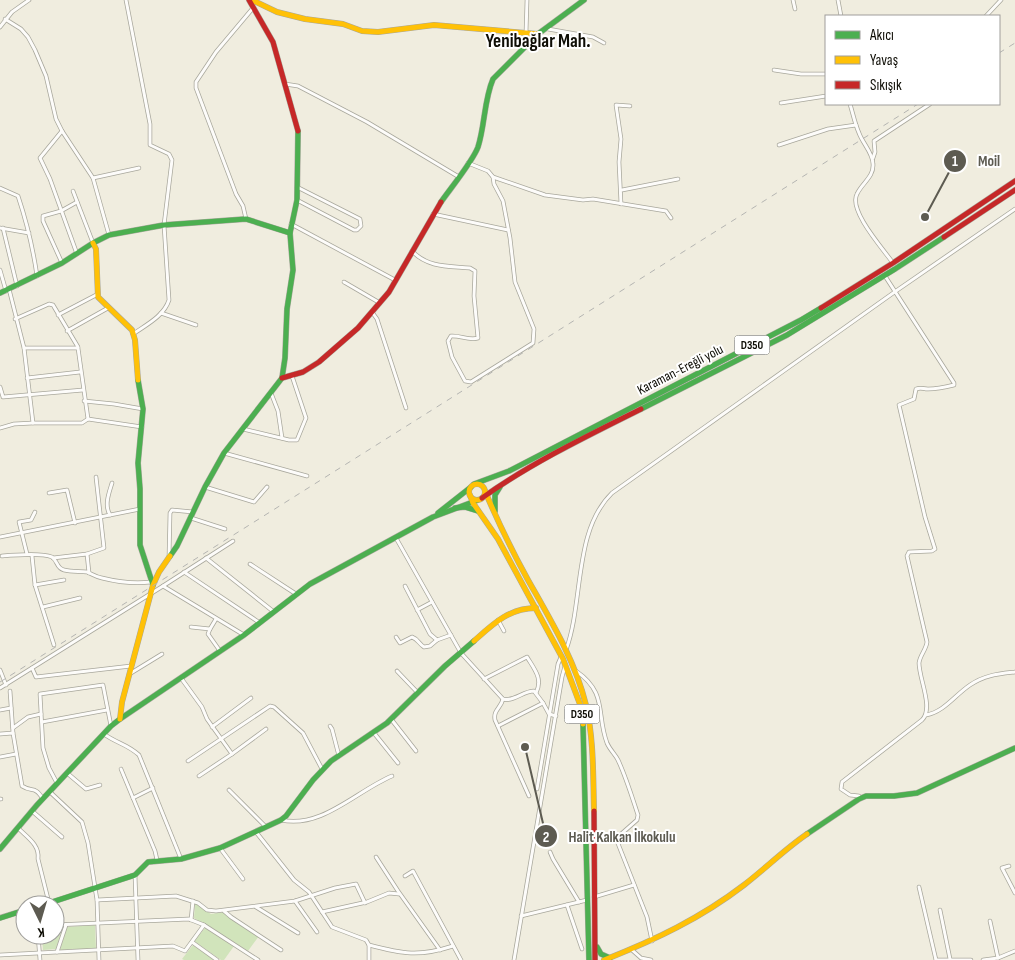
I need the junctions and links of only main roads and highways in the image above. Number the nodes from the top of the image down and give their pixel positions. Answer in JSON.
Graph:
{"nodes":[{"id":1,"x":250,"y":0,"type":"edge"},
{"id":2,"x":584,"y":0,"type":"edge"},
{"id":3,"x":538,"y":34,"type":"junction"},
{"id":4,"x":1015,"y":181,"type":"edge"},
{"id":5,"x":1015,"y":190,"type":"edge"},
{"id":6,"x":290,"y":233,"type":"junction"},
{"id":7,"x":93,"y":243,"type":"junction"},
{"id":8,"x":5,"y":291,"type":"edge"},
{"id":9,"x":282,"y":378,"type":"junction"},
{"id":10,"x":506,"y":481,"type":"junction"},
{"id":11,"x":472,"y":486,"type":"junction"},
{"id":12,"x":480,"y":497,"type":"junction"},
{"id":13,"x":455,"y":508,"type":"junction"},
{"id":14,"x":483,"y":516,"type":"junction"},
{"id":15,"x":433,"y":517,"type":"junction"},
{"id":16,"x":497,"y":522,"type":"junction"},
{"id":17,"x":152,"y":584,"type":"junction"},
{"id":18,"x":536,"y":608,"type":"junction"},
{"id":19,"x":120,"y":719,"type":"junction"},
{"id":20,"x":1015,"y":748,"type":"edge"},
{"id":21,"x":0,"y":849,"type":"edge"},
{"id":22,"x":65,"y":898,"type":"edge"},
{"id":23,"x":15,"y":913,"type":"edge"},
{"id":24,"x":0,"y":918,"type":"edge"},
{"id":25,"x":595,"y":942,"type":"junction"},
{"id":26,"x":607,"y":959,"type":"edge"},
{"id":27,"x":587,"y":960,"type":"edge"},
{"id":28,"x":595,"y":960,"type":"edge"}],
"edges":[{"from":1,"to":3,"type":"main road"},
{"from":1,"to":6,"type":"main road"},
{"from":2,"to":3,"type":"main road"},
{"from":3,"to":9,"type":"main road"},
{"from":4,"to":11,"type":"main road","name":"Karaman-Ereğli yolu","number":"D350"},
{"from":5,"to":10,"type":"main road","name":"Karaman-Ereğli yolu","number":"D350"},
{"from":6,"to":7,"type":"main road"},
{"from":6,"to":9,"type":"main road"},
{"from":7,"to":8,"type":"main road"},
{"from":7,"to":17,"type":"main road"},
{"from":9,"to":17,"type":"main road"},
{"from":10,"to":12,"type":"main road","name":"Karaman-Ereğli yolu"},
{"from":10,"to":16,"type":"main road","number":"D350"},
{"from":11,"to":12,"type":"main road","number":"D350"},
{"from":11,"to":12,"type":"main road"},
{"from":11,"to":15,"type":"main road","name":"Karaman-Ereğli yolu"},
{"from":12,"to":13,"type":"main road","name":"Karaman-Ereğli yolu"},
{"from":12,"to":14,"type":"main road","number":"D350"},
{"from":12,"to":16,"type":"main road"},
{"from":13,"to":14,"type":"main road"},
{"from":13,"to":15,"type":"main road","name":"Karaman-Ereğli yolu"},
{"from":14,"to":18,"type":"main road","number":"D350"},
{"from":15,"to":19,"type":"main road"},
{"from":16,"to":25,"type":"main road","number":"D350"},
{"from":17,"to":19,"type":"main road"},
{"from":18,"to":22,"type":"main road"},
{"from":18,"to":27,"type":"main road","number":"D350"},
{"from":19,"to":21,"type":"main road"},
{"from":20,"to":26,"type":"main road"},
{"from":23,"to":24,"type":"main road"},
{"from":25,"to":26,"type":"main road"},
{"from":25,"to":28,"type":"main road","number":"D350"}]}
